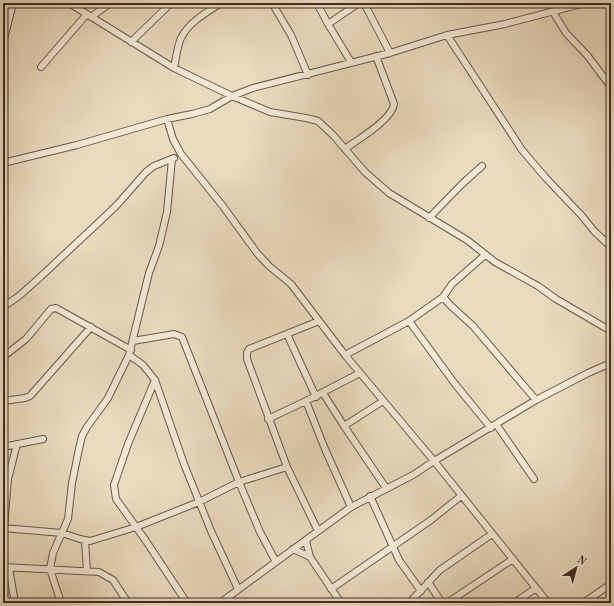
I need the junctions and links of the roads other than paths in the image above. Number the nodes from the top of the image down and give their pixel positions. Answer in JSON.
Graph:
{"nodes":[{"id":1,"x":13,"y":3,"type":"edge"},
{"id":2,"x":69,"y":3,"type":"edge"},
{"id":3,"x":110,"y":3,"type":"edge"},
{"id":4,"x":171,"y":3,"type":"edge"},
{"id":5,"x":221,"y":3,"type":"edge"},
{"id":6,"x":272,"y":3,"type":"edge"},
{"id":7,"x":317,"y":3,"type":"edge"},
{"id":8,"x":359,"y":3,"type":"edge"},
{"id":9,"x":364,"y":3,"type":"edge"},
{"id":10,"x":586,"y":3,"type":"edge"},
{"id":11,"x":567,"y":5,"type":"edge"},
{"id":12,"x":553,"y":12,"type":"junction"},
{"id":13,"x":89,"y":15,"type":"junction"},
{"id":14,"x":328,"y":24,"type":"junction"},
{"id":15,"x":447,"y":35,"type":"junction"},
{"id":16,"x":131,"y":42,"type":"junction"},
{"id":17,"x":3,"y":43,"type":"edge"},
{"id":18,"x":390,"y":53,"type":"junction"},
{"id":19,"x":376,"y":56,"type":"junction"},
{"id":20,"x":351,"y":62,"type":"junction"},
{"id":21,"x":42,"y":67,"type":"dead end"},
{"id":22,"x":174,"y":68,"type":"junction"},
{"id":23,"x":308,"y":75,"type":"junction"},
{"id":24,"x":611,"y":87,"type":"edge"},
{"id":25,"x":232,"y":96,"type":"junction"},
{"id":26,"x":166,"y":118,"type":"junction"},
{"id":27,"x":345,"y":149,"type":"junction"},
{"id":28,"x":181,"y":154,"type":"junction"},
{"id":29,"x":172,"y":159,"type":"junction"},
{"id":30,"x":3,"y":163,"type":"edge"},
{"id":31,"x":482,"y":166,"type":"dead end"},
{"id":32,"x":429,"y":218,"type":"junction"},
{"id":33,"x":611,"y":247,"type":"edge"},
{"id":34,"x":485,"y":255,"type":"junction"},
{"id":35,"x":443,"y":297,"type":"junction"},
{"id":36,"x":3,"y":307,"type":"edge"},
{"id":37,"x":319,"y":320,"type":"junction"},
{"id":38,"x":409,"y":321,"type":"junction"},
{"id":39,"x":91,"y":328,"type":"junction"},
{"id":40,"x":611,"y":331,"type":"edge"},
{"id":41,"x":287,"y":334,"type":"junction"},
{"id":42,"x":133,"y":341,"type":"junction"},
{"id":43,"x":130,"y":352,"type":"junction"},
{"id":44,"x":345,"y":355,"type":"junction"},
{"id":45,"x":3,"y":357,"type":"edge"},
{"id":46,"x":611,"y":363,"type":"edge"},
{"id":47,"x":360,"y":373,"type":"junction"},
{"id":48,"x":155,"y":380,"type":"junction"},
{"id":49,"x":323,"y":392,"type":"junction"},
{"id":50,"x":316,"y":397,"type":"junction"},
{"id":51,"x":536,"y":400,"type":"junction"},
{"id":52,"x":3,"y":401,"type":"edge"},
{"id":53,"x":306,"y":401,"type":"junction"},
{"id":54,"x":383,"y":401,"type":"junction"},
{"id":55,"x":268,"y":419,"type":"junction"},
{"id":56,"x":344,"y":426,"type":"junction"},
{"id":57,"x":493,"y":426,"type":"junction"},
{"id":58,"x":43,"y":439,"type":"dead end"},
{"id":59,"x":17,"y":444,"type":"junction"},
{"id":60,"x":3,"y":447,"type":"edge"},
{"id":61,"x":434,"y":461,"type":"junction"},
{"id":62,"x":287,"y":466,"type":"junction"},
{"id":63,"x":534,"y":479,"type":"dead end"},
{"id":64,"x":239,"y":482,"type":"junction"},
{"id":65,"x":386,"y":488,"type":"junction"},
{"id":66,"x":370,"y":496,"type":"junction"},
{"id":67,"x":461,"y":496,"type":"junction"},
{"id":68,"x":199,"y":502,"type":"junction"},
{"id":69,"x":352,"y":507,"type":"junction"},
{"id":70,"x":136,"y":527,"type":"junction"},
{"id":71,"x":3,"y":528,"type":"edge"},
{"id":72,"x":318,"y":531,"type":"junction"},
{"id":73,"x":62,"y":533,"type":"junction"},
{"id":74,"x":492,"y":534,"type":"junction"},
{"id":75,"x":85,"y":541,"type":"junction"},
{"id":76,"x":306,"y":541,"type":"junction"},
{"id":77,"x":393,"y":545,"type":"junction"},
{"id":78,"x":293,"y":549,"type":"junction"},
{"id":79,"x":310,"y":557,"type":"junction"},
{"id":80,"x":513,"y":559,"type":"junction"},
{"id":81,"x":276,"y":562,"type":"junction"},
{"id":82,"x":6,"y":567,"type":"edge"},
{"id":83,"x":50,"y":569,"type":"junction"},
{"id":84,"x":87,"y":571,"type":"junction"},
{"id":85,"x":428,"y":582,"type":"junction"},
{"id":86,"x":611,"y":584,"type":"edge"},
{"id":87,"x":536,"y":588,"type":"junction"},
{"id":88,"x":238,"y":589,"type":"junction"},
{"id":89,"x":331,"y":589,"type":"junction"},
{"id":90,"x":421,"y":591,"type":"junction"},
{"id":91,"x":15,"y":603,"type":"edge"},
{"id":92,"x":61,"y":603,"type":"edge"},
{"id":93,"x":128,"y":603,"type":"edge"},
{"id":94,"x":187,"y":603,"type":"edge"},
{"id":95,"x":220,"y":603,"type":"edge"},
{"id":96,"x":341,"y":603,"type":"edge"},
{"id":97,"x":409,"y":603,"type":"edge"},
{"id":98,"x":442,"y":603,"type":"edge"},
{"id":99,"x":447,"y":603,"type":"edge"},
{"id":100,"x":514,"y":603,"type":"edge"},
{"id":101,"x":548,"y":603,"type":"edge"},
{"id":102,"x":583,"y":603,"type":"edge"}],
"edges":[{"from":1,"to":17,"type":"street"},
{"from":2,"to":13,"type":"street"},
{"from":3,"to":13,"type":"street"},
{"from":4,"to":16,"type":"street"},
{"from":5,"to":22,"type":"street"},
{"from":6,"to":23,"type":"street"},
{"from":7,"to":14,"type":"street"},
{"from":8,"to":14,"type":"street"},
{"from":9,"to":18,"type":"street"},
{"from":10,"to":11,"type":"street"},
{"from":11,"to":12,"type":"street"},
{"from":12,"to":15,"type":"street"},
{"from":12,"to":24,"type":"street"},
{"from":13,"to":16,"type":"street"},
{"from":13,"to":21,"type":"street"},
{"from":14,"to":20,"type":"street"},
{"from":15,"to":18,"type":"street"},
{"from":15,"to":33,"type":"street"},
{"from":16,"to":22,"type":"street"},
{"from":18,"to":19,"type":"street"},
{"from":19,"to":20,"type":"street"},
{"from":19,"to":27,"type":"street"},
{"from":20,"to":23,"type":"street"},
{"from":22,"to":25,"type":"street"},
{"from":23,"to":25,"type":"street"},
{"from":25,"to":26,"type":"street"},
{"from":25,"to":27,"type":"street"},
{"from":26,"to":28,"type":"street"},
{"from":26,"to":30,"type":"street"},
{"from":27,"to":32,"type":"street"},
{"from":28,"to":29,"type":"street"},
{"from":28,"to":37,"type":"street"},
{"from":29,"to":36,"type":"street"},
{"from":29,"to":42,"type":"street"},
{"from":31,"to":32,"type":"street"},
{"from":32,"to":34,"type":"street"},
{"from":34,"to":35,"type":"street"},
{"from":34,"to":40,"type":"street"},
{"from":35,"to":38,"type":"street"},
{"from":35,"to":51,"type":"street"},
{"from":37,"to":41,"type":"street"},
{"from":37,"to":44,"type":"street"},
{"from":38,"to":44,"type":"street"},
{"from":38,"to":57,"type":"street"},
{"from":39,"to":43,"type":"street"},
{"from":39,"to":45,"type":"street"},
{"from":39,"to":52,"type":"street"},
{"from":41,"to":50,"type":"street"},
{"from":41,"to":55,"type":"street"},
{"from":42,"to":43,"type":"street"},
{"from":42,"to":64,"type":"street"},
{"from":43,"to":48,"type":"street"},
{"from":43,"to":73,"type":"street"},
{"from":44,"to":47,"type":"street"},
{"from":46,"to":51,"type":"street"},
{"from":47,"to":49,"type":"street"},
{"from":47,"to":54,"type":"street"},
{"from":48,"to":68,"type":"street"},
{"from":48,"to":70,"type":"street"},
{"from":49,"to":50,"type":"street"},
{"from":49,"to":56,"type":"street"},
{"from":50,"to":53,"type":"street"},
{"from":51,"to":57,"type":"street"},
{"from":53,"to":55,"type":"street"},
{"from":53,"to":69,"type":"street"},
{"from":54,"to":56,"type":"street"},
{"from":54,"to":61,"type":"street"},
{"from":55,"to":62,"type":"street"},
{"from":56,"to":65,"type":"street"},
{"from":57,"to":61,"type":"street"},
{"from":57,"to":63,"type":"street"},
{"from":58,"to":59,"type":"street"},
{"from":59,"to":60,"type":"street"},
{"from":59,"to":71,"type":"street"},
{"from":61,"to":65,"type":"street"},
{"from":61,"to":67,"type":"street"},
{"from":62,"to":64,"type":"street"},
{"from":62,"to":72,"type":"street"},
{"from":64,"to":68,"type":"street"},
{"from":64,"to":81,"type":"street"},
{"from":65,"to":66,"type":"street"},
{"from":66,"to":69,"type":"street"},
{"from":66,"to":77,"type":"street"},
{"from":67,"to":74,"type":"street"},
{"from":67,"to":77,"type":"street"},
{"from":68,"to":70,"type":"street"},
{"from":68,"to":88,"type":"street"},
{"from":69,"to":72,"type":"street"},
{"from":70,"to":75,"type":"street"},
{"from":70,"to":94,"type":"street"},
{"from":71,"to":73,"type":"street"},
{"from":72,"to":76,"type":"street"},
{"from":73,"to":75,"type":"street"},
{"from":73,"to":83,"type":"street"},
{"from":74,"to":80,"type":"street"},
{"from":74,"to":85,"type":"street"},
{"from":75,"to":84,"type":"street"},
{"from":76,"to":78,"type":"street"},
{"from":76,"to":79,"type":"street"},
{"from":77,"to":89,"type":"street"},
{"from":77,"to":90,"type":"street"},
{"from":78,"to":79,"type":"street"},
{"from":78,"to":81,"type":"street"},
{"from":79,"to":89,"type":"street"},
{"from":80,"to":87,"type":"street"},
{"from":80,"to":99,"type":"street"},
{"from":81,"to":88,"type":"street"},
{"from":82,"to":83,"type":"street"},
{"from":82,"to":91,"type":"street"},
{"from":83,"to":84,"type":"street"},
{"from":83,"to":92,"type":"street"},
{"from":84,"to":93,"type":"street"},
{"from":85,"to":90,"type":"street"},
{"from":85,"to":98,"type":"street"},
{"from":86,"to":102,"type":"street"},
{"from":87,"to":100,"type":"street"},
{"from":87,"to":101,"type":"street"},
{"from":88,"to":95,"type":"street"},
{"from":89,"to":96,"type":"street"},
{"from":90,"to":97,"type":"street"}]}
